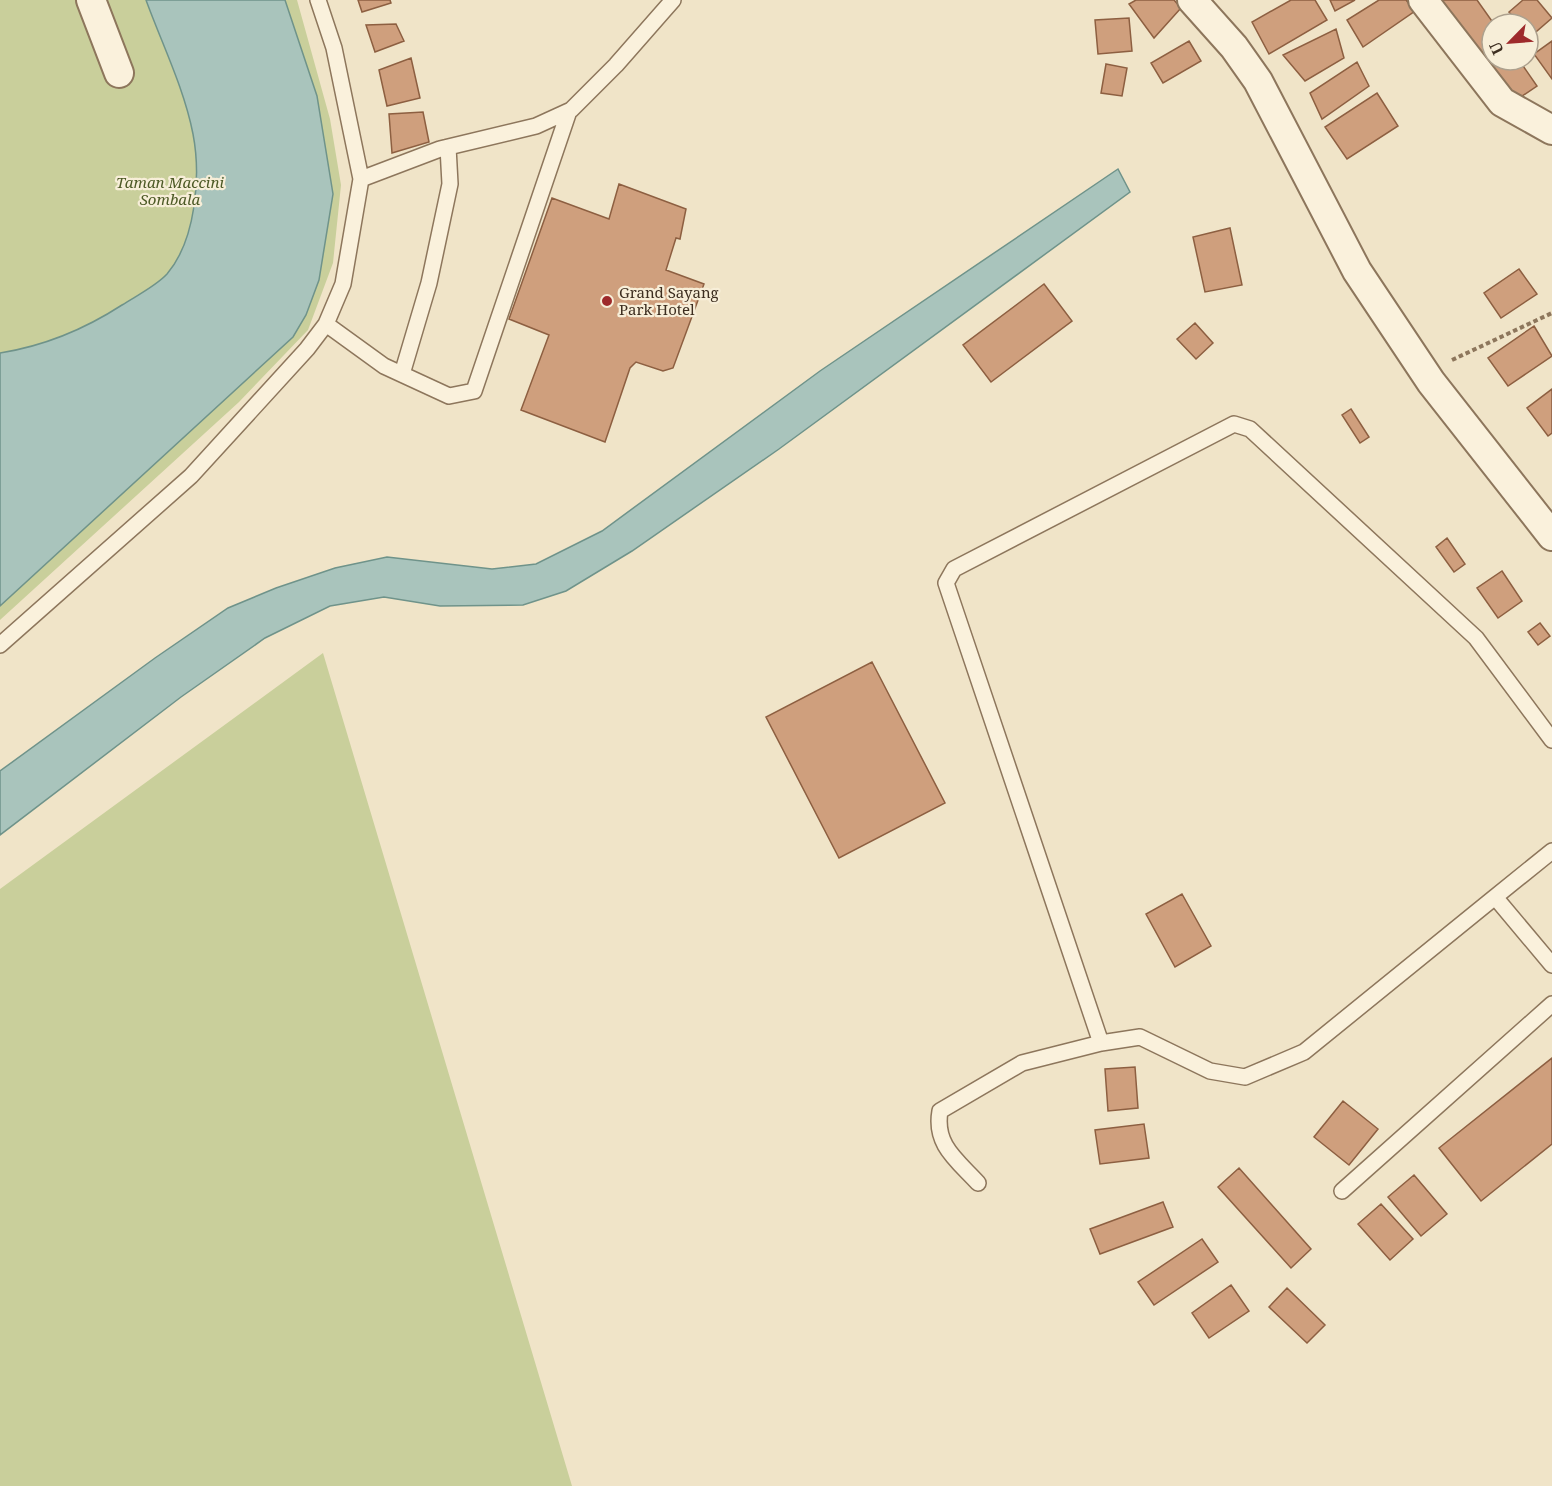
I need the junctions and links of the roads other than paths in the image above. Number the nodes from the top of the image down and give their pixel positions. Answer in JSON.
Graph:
{"nodes":[{"id":1,"x":91,"y":0,"type":"edge"},
{"id":2,"x":318,"y":0,"type":"edge"},
{"id":3,"x":673,"y":0,"type":"edge"},
{"id":4,"x":1192,"y":0,"type":"edge"},
{"id":5,"x":1423,"y":0,"type":"edge"},
{"id":6,"x":119,"y":73,"type":"dead end"},
{"id":7,"x":568,"y":111,"type":"junction"},
{"id":8,"x":1552,"y":130,"type":"edge"},
{"id":9,"x":448,"y":147,"type":"junction"},
{"id":10,"x":362,"y":179,"type":"junction"},
{"id":11,"x":326,"y":324,"type":"junction"},
{"id":12,"x":402,"y":374,"type":"junction"},
{"id":13,"x":1552,"y":536,"type":"edge"},
{"id":14,"x":0,"y":645,"type":"edge"},
{"id":15,"x":1552,"y":740,"type":"edge"},
{"id":16,"x":1552,"y":851,"type":"edge"},
{"id":17,"x":1495,"y":897,"type":"junction"},
{"id":18,"x":1552,"y":965,"type":"edge"},
{"id":19,"x":1552,"y":1004,"type":"edge"},
{"id":20,"x":1101,"y":1043,"type":"junction"},
{"id":21,"x":978,"y":1183,"type":"dead end"},
{"id":22,"x":1342,"y":1191,"type":"dead end"}],
"edges":[{"from":1,"to":6,"type":"street"},
{"from":2,"to":10,"type":"lane"},
{"from":3,"to":7,"type":"lane"},
{"from":4,"to":13,"type":"street"},
{"from":5,"to":8,"type":"street"},
{"from":7,"to":9,"type":"lane"},
{"from":7,"to":12,"type":"lane"},
{"from":9,"to":10,"type":"lane"},
{"from":9,"to":12,"type":"lane"},
{"from":10,"to":11,"type":"lane"},
{"from":11,"to":12,"type":"lane"},
{"from":11,"to":14,"type":"lane"},
{"from":15,"to":20,"type":"lane"},
{"from":16,"to":17,"type":"lane"},
{"from":17,"to":18,"type":"lane"},
{"from":17,"to":20,"type":"lane"},
{"from":19,"to":22,"type":"lane"},
{"from":20,"to":21,"type":"lane"}]}
